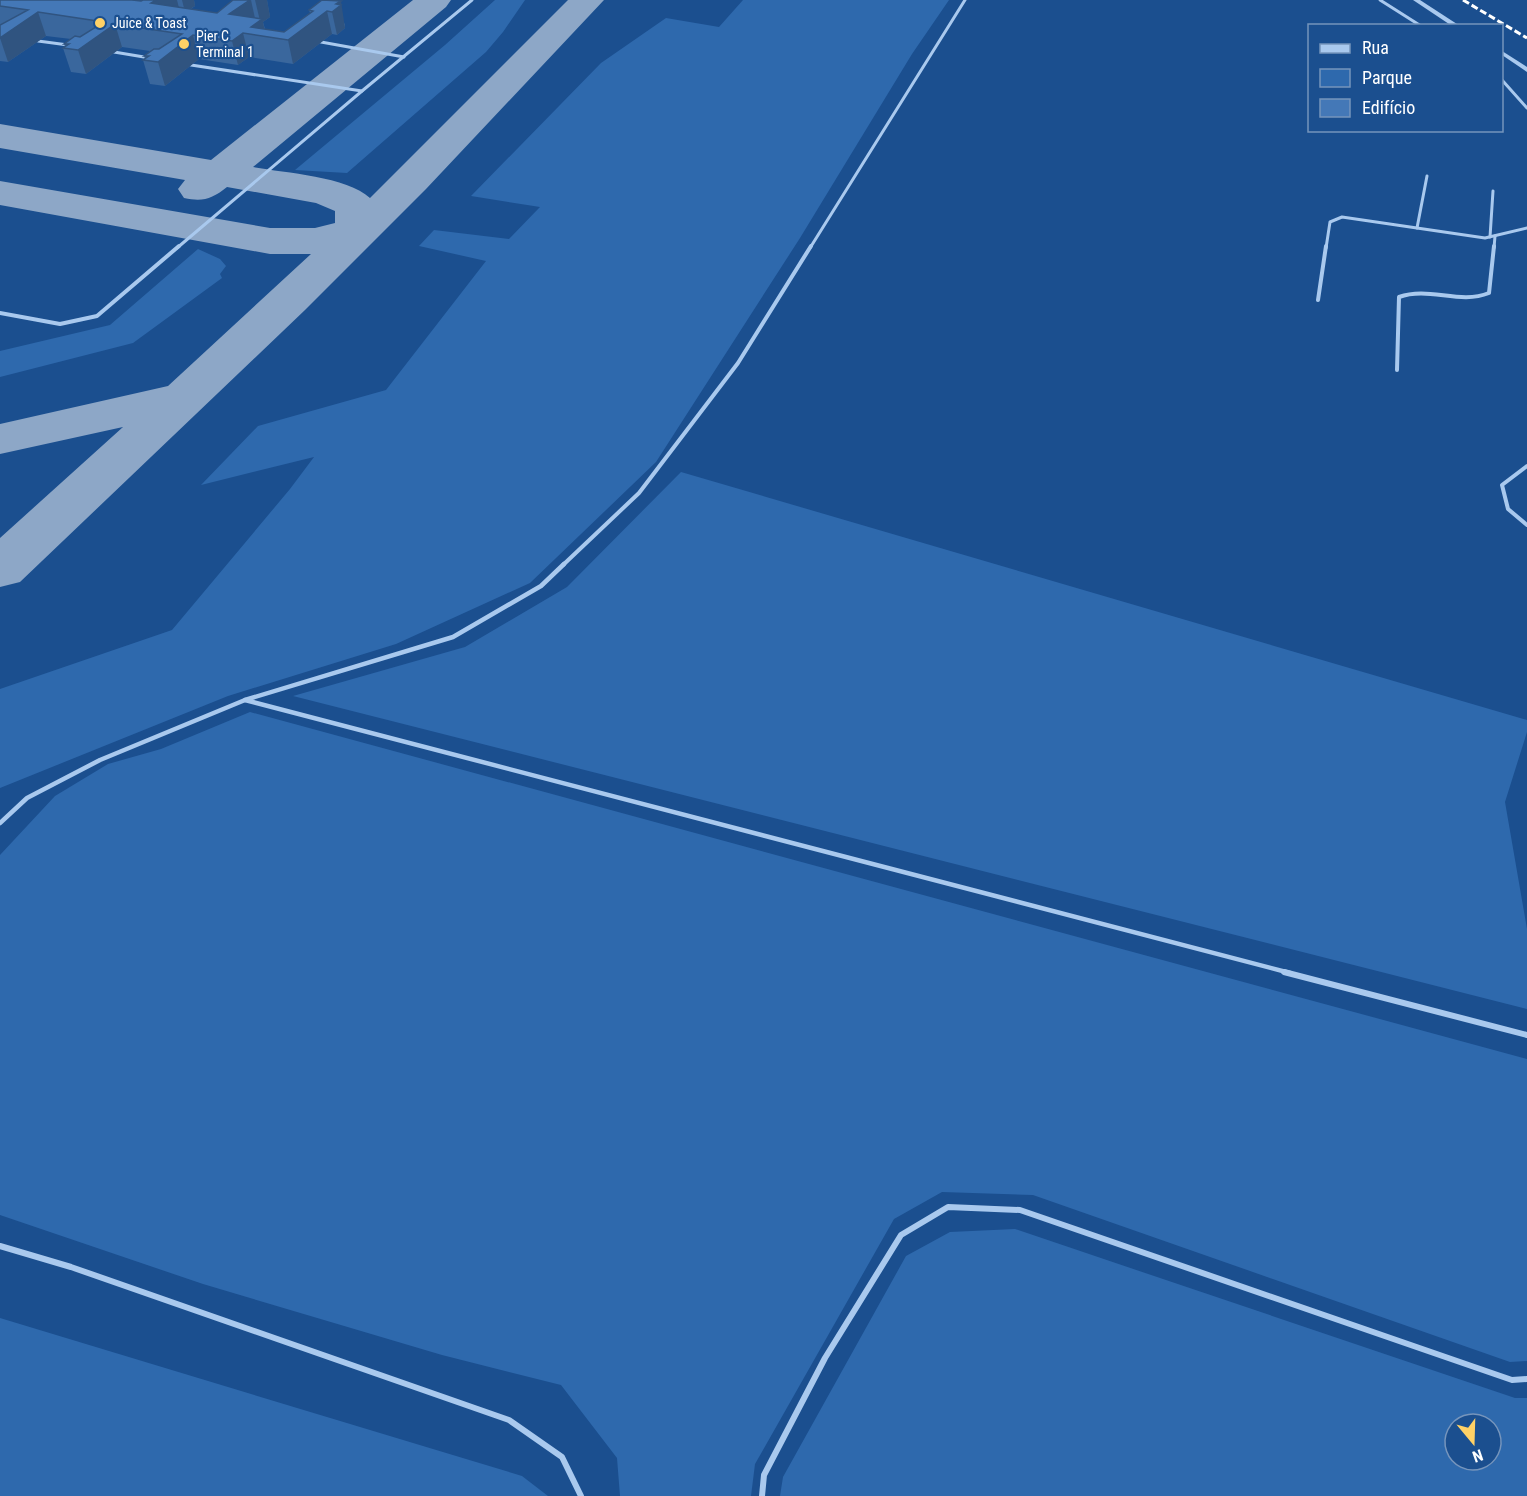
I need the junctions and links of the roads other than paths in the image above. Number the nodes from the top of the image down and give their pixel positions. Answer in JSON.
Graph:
{"nodes":[{"id":1,"x":472,"y":0,"type":"edge"},
{"id":2,"x":965,"y":0,"type":"edge"},
{"id":3,"x":1380,"y":0,"type":"edge"},
{"id":4,"x":1416,"y":0,"type":"edge"},
{"id":5,"x":1417,"y":24,"type":"edge"},
{"id":6,"x":1454,"y":24,"type":"edge"},
{"id":7,"x":38,"y":41,"type":"dead end"},
{"id":8,"x":321,"y":42,"type":"dead end"},
{"id":9,"x":70,"y":46,"type":"edge"},
{"id":10,"x":114,"y":52,"type":"dead end"},
{"id":11,"x":1503,"y":54,"type":"edge"},
{"id":12,"x":404,"y":57,"type":"junction"},
{"id":13,"x":158,"y":60,"type":"edge"},
{"id":14,"x":191,"y":65,"type":"dead end"},
{"id":15,"x":1527,"y":70,"type":"edge"},
{"id":16,"x":1503,"y":81,"type":"edge"},
{"id":17,"x":362,"y":91,"type":"junction"},
{"id":18,"x":1518,"y":98,"type":"junction"},
{"id":19,"x":1527,"y":102,"type":"edge"},
{"id":20,"x":1527,"y":108,"type":"edge"},
{"id":21,"x":1427,"y":176,"type":"dead end"},
{"id":22,"x":1493,"y":191,"type":"dead end"},
{"id":23,"x":1417,"y":228,"type":"junction"},
{"id":24,"x":1527,"y":228,"type":"edge"},
{"id":25,"x":1493,"y":236,"type":"junction"},
{"id":26,"x":1318,"y":300,"type":"dead end"},
{"id":27,"x":0,"y":314,"type":"edge"},
{"id":28,"x":1397,"y":370,"type":"dead end"},
{"id":29,"x":1527,"y":466,"type":"edge"},
{"id":30,"x":1527,"y":525,"type":"edge"},
{"id":31,"x":245,"y":700,"type":"junction"},
{"id":32,"x":0,"y":823,"type":"edge"},
{"id":33,"x":1527,"y":1035,"type":"edge"},
{"id":34,"x":0,"y":1246,"type":"edge"},
{"id":35,"x":1527,"y":1379,"type":"edge"},
{"id":36,"x":581,"y":1496,"type":"edge"},
{"id":37,"x":762,"y":1496,"type":"edge"}],
"edges":[{"from":1,"to":12,"type":"lane"},
{"from":2,"to":31,"type":"lane"},
{"from":3,"to":5,"type":"lane"},
{"from":4,"to":6,"type":"street"},
{"from":7,"to":9,"type":"lane"},
{"from":8,"to":12,"type":"lane"},
{"from":10,"to":13,"type":"lane"},
{"from":11,"to":15,"type":"street"},
{"from":12,"to":17,"type":"lane"},
{"from":14,"to":17,"type":"lane"},
{"from":16,"to":18,"type":"lane"},
{"from":17,"to":27,"type":"lane"},
{"from":18,"to":19,"type":"lane"},
{"from":18,"to":20,"type":"lane"},
{"from":21,"to":23,"type":"lane"},
{"from":22,"to":25,"type":"lane"},
{"from":23,"to":25,"type":"lane"},
{"from":23,"to":26,"type":"lane"},
{"from":24,"to":25,"type":"lane"},
{"from":25,"to":28,"type":"lane"},
{"from":29,"to":30,"type":"lane"},
{"from":31,"to":32,"type":"lane"},
{"from":31,"to":33,"type":"lane"},
{"from":34,"to":36,"type":"lane"},
{"from":35,"to":37,"type":"lane"}]}
